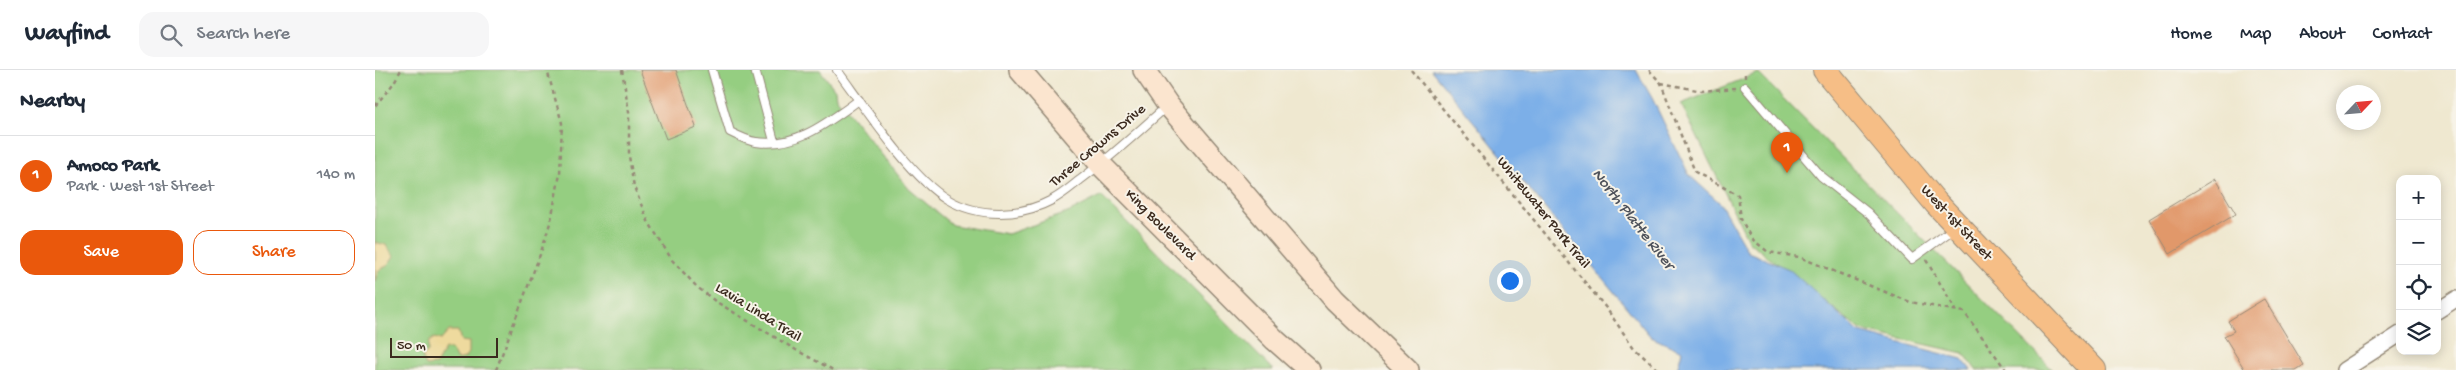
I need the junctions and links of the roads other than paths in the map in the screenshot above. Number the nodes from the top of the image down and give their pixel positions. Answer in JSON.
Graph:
{"nodes":[{"id":1,"x":712,"y":70,"type":"edge"},
{"id":2,"x":755,"y":70,"type":"edge"},
{"id":3,"x":837,"y":70,"type":"edge"},
{"id":4,"x":1020,"y":70,"type":"edge"},
{"id":5,"x":1144,"y":70,"type":"edge"},
{"id":6,"x":1825,"y":70,"type":"edge"},
{"id":7,"x":1745,"y":87,"type":"road end"},
{"id":8,"x":859,"y":100,"type":"junction"},
{"id":9,"x":1169,"y":105,"type":"junction"},
{"id":10,"x":774,"y":142,"type":"junction"},
{"id":11,"x":1101,"y":165,"type":"junction"},
{"id":12,"x":1958,"y":226,"type":"junction"},
{"id":13,"x":2456,"y":299,"type":"edge"},
{"id":14,"x":2441,"y":308,"type":"edge"},
{"id":15,"x":2396,"y":337,"type":"edge"},
{"id":16,"x":1309,"y":370,"type":"edge"},
{"id":17,"x":1408,"y":370,"type":"edge"},
{"id":18,"x":2094,"y":370,"type":"edge"},
{"id":19,"x":2344,"y":370,"type":"edge"}],
"edges":[{"from":1,"to":10,"type":"lane"},
{"from":2,"to":10,"type":"lane"},
{"from":3,"to":8,"type":"lane","name":"Three Crowns Drive"},
{"from":4,"to":11,"type":"street","name":"King Boulevard"},
{"from":5,"to":9,"type":"street"},
{"from":6,"to":12,"type":"main road","name":"West 1st Street"},
{"from":7,"to":12,"type":"lane"},
{"from":8,"to":10,"type":"lane"},
{"from":8,"to":11,"type":"lane","name":"Three Crowns Drive"},
{"from":9,"to":11,"type":"lane","name":"Three Crowns Drive"},
{"from":9,"to":17,"type":"street"},
{"from":11,"to":16,"type":"street","name":"King Boulevard"},
{"from":12,"to":18,"type":"main road","name":"West 1st Street"},
{"from":13,"to":14,"type":"street"},
{"from":15,"to":19,"type":"street"}]}
